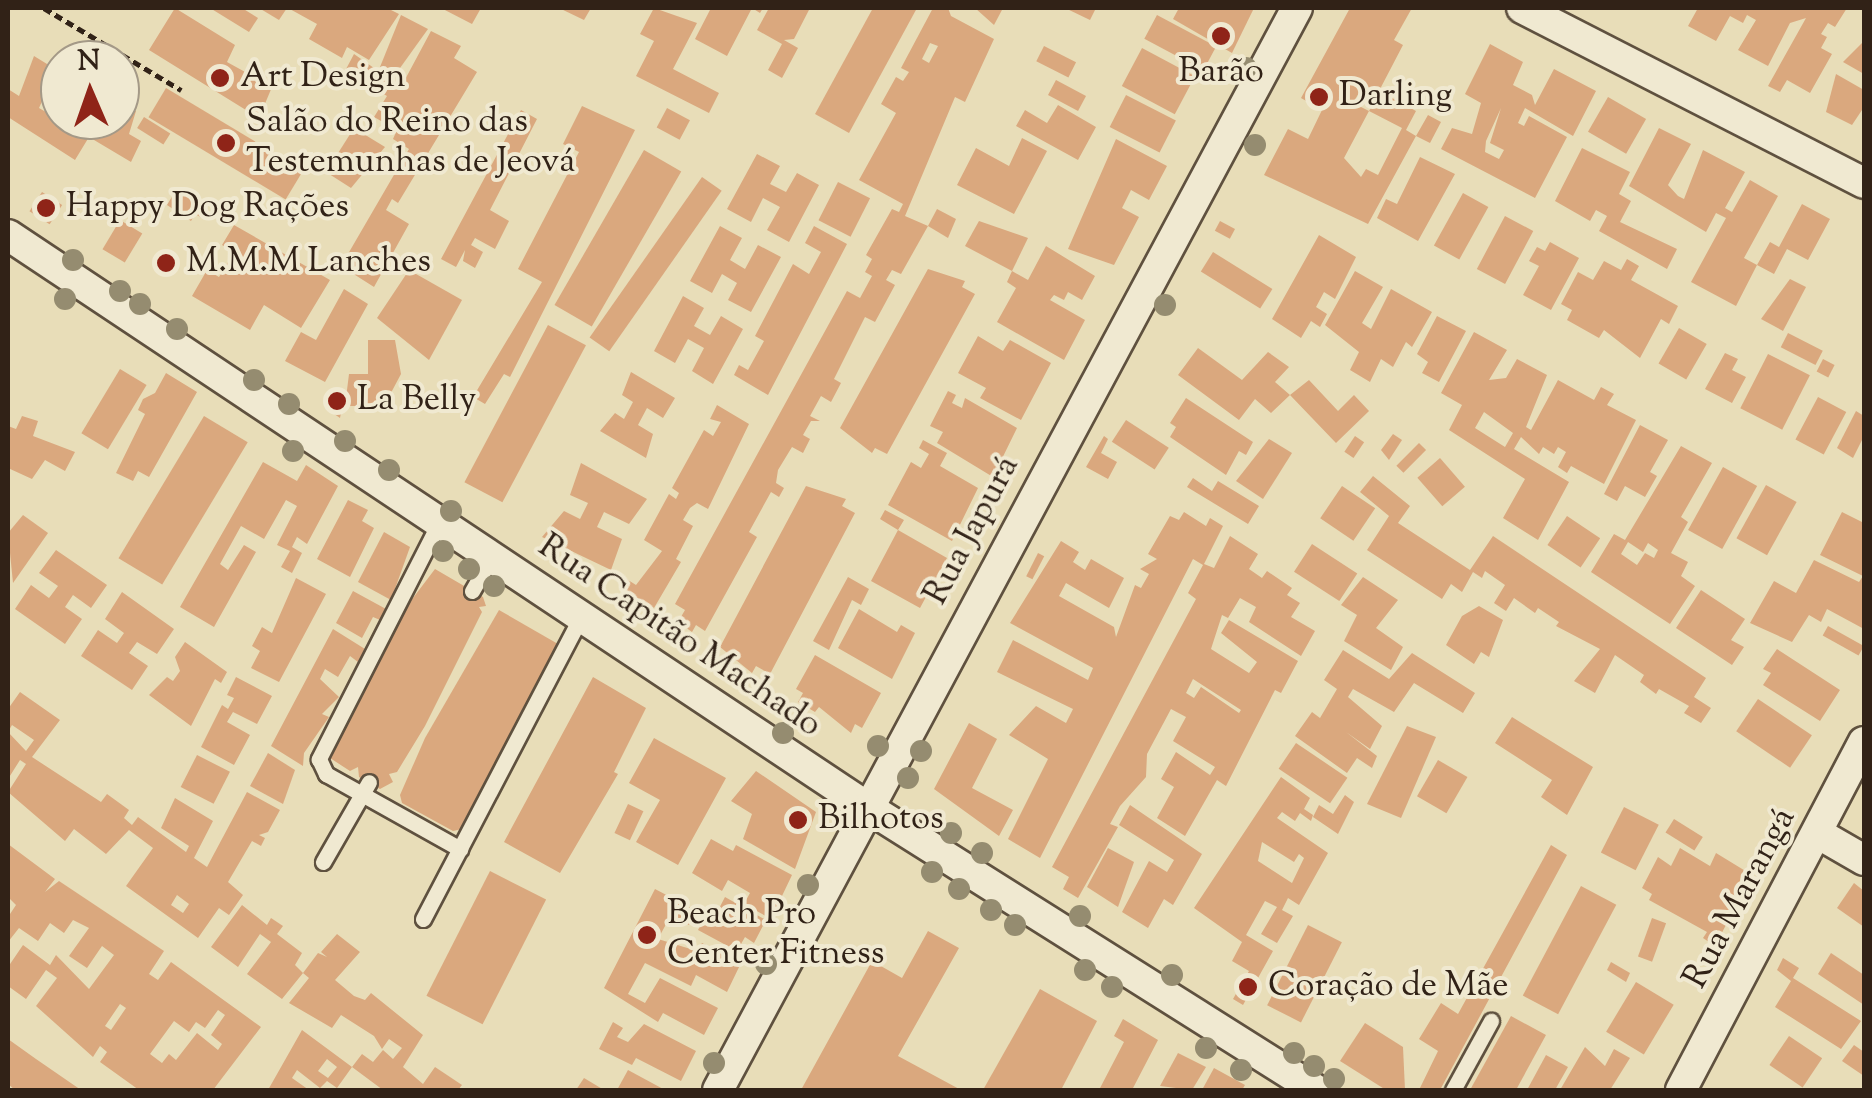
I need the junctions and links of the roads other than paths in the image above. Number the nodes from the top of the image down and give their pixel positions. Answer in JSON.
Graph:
{"nodes":[{"id":1,"x":1297,"y":8,"type":"edge"},
{"id":2,"x":1522,"y":8,"type":"edge"},
{"id":3,"x":1864,"y":183,"type":"edge"},
{"id":4,"x":8,"y":235,"type":"edge"},
{"id":5,"x":438,"y":525,"type":"junction"},
{"id":6,"x":491,"y":558,"type":"junction"},
{"id":7,"x":472,"y":591,"type":"dead end"},
{"id":8,"x":581,"y":617,"type":"junction"},
{"id":9,"x":1864,"y":742,"type":"edge"},
{"id":10,"x":366,"y":787,"type":"junction"},
{"id":11,"x":868,"y":807,"type":"junction"},
{"id":12,"x":1819,"y":834,"type":"junction"},
{"id":13,"x":460,"y":849,"type":"junction"},
{"id":14,"x":1864,"y":860,"type":"edge"},
{"id":15,"x":323,"y":862,"type":"dead end"},
{"id":16,"x":423,"y":919,"type":"dead end"},
{"id":17,"x":1490,"y":1021,"type":"dead end"},
{"id":18,"x":718,"y":1090,"type":"edge"},
{"id":19,"x":1316,"y":1090,"type":"edge"},
{"id":20,"x":1453,"y":1090,"type":"edge"},
{"id":21,"x":1681,"y":1090,"type":"edge"}],
"edges":[{"from":1,"to":11,"type":"street","name":"Rua Japurá"},
{"from":2,"to":3,"type":"street"},
{"from":4,"to":5,"type":"street","name":"Rua Capitão Machado"},
{"from":5,"to":6,"type":"street","name":"Rua Capitão Machado"},
{"from":5,"to":10,"type":"lane"},
{"from":6,"to":7,"type":"lane"},
{"from":6,"to":8,"type":"street","name":"Rua Capitão Machado"},
{"from":8,"to":11,"type":"street","name":"Rua Capitão Machado"},
{"from":8,"to":13,"type":"lane"},
{"from":9,"to":12,"type":"street","name":"Rua Marangá"},
{"from":10,"to":13,"type":"lane"},
{"from":10,"to":15,"type":"lane"},
{"from":11,"to":18,"type":"street","name":"Rua Japurá"},
{"from":11,"to":19,"type":"street","name":"Rua Capitão Machado"},
{"from":12,"to":14,"type":"street"},
{"from":12,"to":21,"type":"street","name":"Rua Marangá"},
{"from":13,"to":16,"type":"lane"},
{"from":17,"to":20,"type":"lane"}]}
